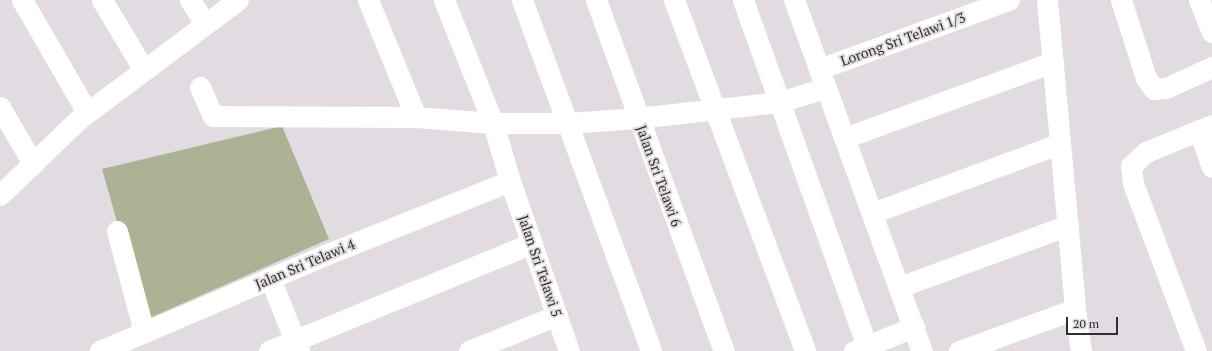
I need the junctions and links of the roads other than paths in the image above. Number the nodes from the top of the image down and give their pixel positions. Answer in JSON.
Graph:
{"nodes":[{"id":1,"x":22,"y":0,"type":"edge"},
{"id":2,"x":102,"y":0,"type":"edge"},
{"id":3,"x":190,"y":0,"type":"edge"},
{"id":4,"x":238,"y":0,"type":"edge"},
{"id":5,"x":368,"y":0,"type":"edge"},
{"id":6,"x":444,"y":0,"type":"edge"},
{"id":7,"x":522,"y":0,"type":"edge"},
{"id":8,"x":596,"y":0,"type":"edge"},
{"id":9,"x":674,"y":0,"type":"edge"},
{"id":10,"x":743,"y":0,"type":"edge"},
{"id":11,"x":794,"y":0,"type":"edge"},
{"id":12,"x":1009,"y":0,"type":"edge"},
{"id":13,"x":1047,"y":0,"type":"edge"},
{"id":14,"x":1121,"y":0,"type":"edge"},
{"id":15,"x":1199,"y":0,"type":"edge"},
{"id":16,"x":205,"y":24,"type":"junction"},
{"id":17,"x":1212,"y":33,"type":"edge"},
{"id":18,"x":1053,"y":62,"type":"junction"},
{"id":19,"x":1212,"y":67,"type":"edge"},
{"id":20,"x":144,"y":70,"type":"junction"},
{"id":21,"x":822,"y":79,"type":"junction"},
{"id":22,"x":200,"y":87,"type":"dead end"},
{"id":23,"x":779,"y":102,"type":"junction"},
{"id":24,"x":0,"y":107,"type":"edge"},
{"id":25,"x":713,"y":108,"type":"junction"},
{"id":26,"x":87,"y":112,"type":"junction"},
{"id":27,"x":416,"y":117,"type":"junction"},
{"id":28,"x":638,"y":118,"type":"junction"},
{"id":29,"x":493,"y":123,"type":"junction"},
{"id":30,"x":568,"y":123,"type":"junction"},
{"id":31,"x":1205,"y":128,"type":"edge"},
{"id":32,"x":844,"y":138,"type":"junction"},
{"id":33,"x":1060,"y":144,"type":"junction"},
{"id":34,"x":33,"y":164,"type":"junction"},
{"id":35,"x":1212,"y":167,"type":"edge"},
{"id":36,"x":510,"y":181,"type":"junction"},
{"id":37,"x":0,"y":195,"type":"edge"},
{"id":38,"x":872,"y":213,"type":"junction"},
{"id":39,"x":1068,"y":225,"type":"junction"},
{"id":40,"x":117,"y":231,"type":"dead end"},
{"id":41,"x":532,"y":243,"type":"junction"},
{"id":42,"x":270,"y":278,"type":"junction"},
{"id":43,"x":899,"y":287,"type":"junction"},
{"id":44,"x":1075,"y":309,"type":"junction"},
{"id":45,"x":557,"y":315,"type":"junction"},
{"id":46,"x":914,"y":327,"type":"junction"},
{"id":47,"x":144,"y":332,"type":"junction"},
{"id":48,"x":297,"y":346,"type":"edge"},
{"id":49,"x":860,"y":348,"type":"edge"},
{"id":50,"x":100,"y":351,"type":"edge"},
{"id":51,"x":270,"y":351,"type":"edge"},
{"id":52,"x":469,"y":351,"type":"edge"},
{"id":53,"x":569,"y":351,"type":"edge"},
{"id":54,"x":651,"y":351,"type":"edge"},
{"id":55,"x":724,"y":351,"type":"edge"},
{"id":56,"x":805,"y":351,"type":"edge"},
{"id":57,"x":922,"y":351,"type":"edge"},
{"id":58,"x":959,"y":351,"type":"edge"},
{"id":59,"x":1081,"y":351,"type":"edge"},
{"id":60,"x":1196,"y":351,"type":"edge"}],
"edges":[{"from":1,"to":26,"type":"street"},
{"from":2,"to":20,"type":"street"},
{"from":3,"to":16,"type":"street"},
{"from":4,"to":16,"type":"street"},
{"from":5,"to":27,"type":"street"},
{"from":6,"to":29,"type":"street","name":"Jalan Sri Telawi 5"},
{"from":7,"to":30,"type":"street"},
{"from":8,"to":28,"type":"street","name":"Jalan Sri Telawi 6"},
{"from":9,"to":25,"type":"street"},
{"from":10,"to":23,"type":"street"},
{"from":11,"to":21,"type":"street"},
{"from":12,"to":21,"type":"street","name":"Lorong Sri Telawi 1/3"},
{"from":13,"to":18,"type":"street"},
{"from":14,"to":19,"type":"street"},
{"from":15,"to":17,"type":"street"},
{"from":16,"to":20,"type":"street"},
{"from":18,"to":32,"type":"street"},
{"from":18,"to":33,"type":"street"},
{"from":20,"to":26,"type":"street"},
{"from":21,"to":23,"type":"street","name":"Lorong Sri Telawi 1/3"},
{"from":21,"to":32,"type":"street"},
{"from":22,"to":27,"type":"street","name":"Lorong Sri Telawi 1/3"},
{"from":23,"to":25,"type":"street","name":"Lorong Sri Telawi 1/3"},
{"from":23,"to":49,"type":"street"},
{"from":24,"to":34,"type":"street"},
{"from":25,"to":28,"type":"street","name":"Lorong Sri Telawi 1/3"},
{"from":25,"to":56,"type":"street"},
{"from":26,"to":34,"type":"street"},
{"from":27,"to":29,"type":"street","name":"Lorong Sri Telawi 1/3"},
{"from":28,"to":30,"type":"street","name":"Lorong Sri Telawi 1/3"},
{"from":28,"to":55,"type":"street","name":"Jalan Sri Telawi 6"},
{"from":29,"to":30,"type":"street","name":"Lorong Sri Telawi 1/3"},
{"from":29,"to":36,"type":"street","name":"Jalan Sri Telawi 5"},
{"from":30,"to":54,"type":"street"},
{"from":31,"to":35,"type":"street"},
{"from":31,"to":60,"type":"street"},
{"from":32,"to":38,"type":"street"},
{"from":33,"to":38,"type":"street"},
{"from":33,"to":39,"type":"street"},
{"from":34,"to":37,"type":"street"},
{"from":36,"to":41,"type":"street","name":"Jalan Sri Telawi 5"},
{"from":36,"to":42,"type":"street","name":"Jalan Sri Telawi 4"},
{"from":38,"to":43,"type":"street"},
{"from":39,"to":43,"type":"street"},
{"from":39,"to":44,"type":"street"},
{"from":40,"to":47,"type":"street"},
{"from":41,"to":45,"type":"street","name":"Jalan Sri Telawi 5"},
{"from":41,"to":48,"type":"street"},
{"from":42,"to":47,"type":"street","name":"Jalan Sri Telawi 4"},
{"from":42,"to":48,"type":"street"},
{"from":43,"to":46,"type":"street"},
{"from":44,"to":58,"type":"street"},
{"from":44,"to":59,"type":"street"},
{"from":45,"to":52,"type":"street"},
{"from":45,"to":53,"type":"street","name":"Jalan Sri Telawi 5"},
{"from":46,"to":49,"type":"street"},
{"from":46,"to":57,"type":"street"},
{"from":47,"to":50,"type":"street","name":"Jalan Sri Telawi 4"},
{"from":48,"to":51,"type":"street"}]}
